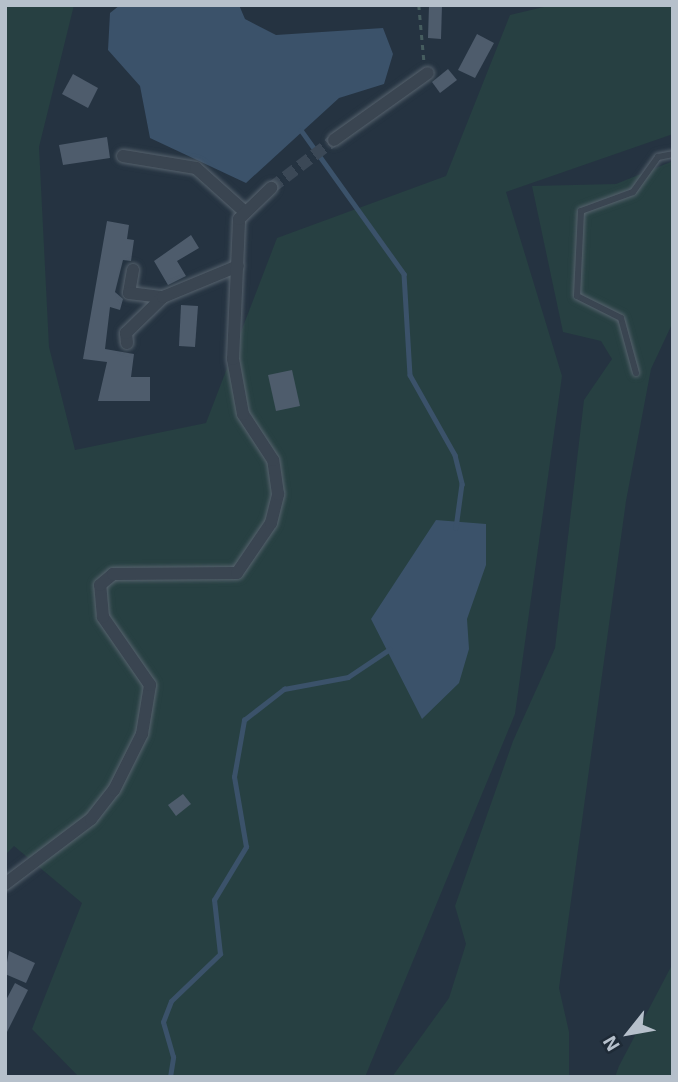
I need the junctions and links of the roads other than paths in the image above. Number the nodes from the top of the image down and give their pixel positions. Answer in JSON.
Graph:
{"nodes":[{"id":1,"x":428,"y":73,"type":"road end"},
{"id":2,"x":334,"y":139,"type":"tunnel mouth"},
{"id":3,"x":673,"y":154,"type":"edge"},
{"id":4,"x":123,"y":156,"type":"dead end"},
{"id":5,"x":271,"y":188,"type":"tunnel mouth"},
{"id":6,"x":244,"y":211,"type":"junction"},
{"id":7,"x":238,"y":266,"type":"junction"},
{"id":8,"x":133,"y":270,"type":"dead end"},
{"id":9,"x":163,"y":297,"type":"junction"},
{"id":10,"x":127,"y":343,"type":"dead end"},
{"id":11,"x":636,"y":373,"type":"dead end"},
{"id":12,"x":5,"y":884,"type":"edge"}],
"edges":[{"from":1,"to":2,"type":"street"},
{"from":3,"to":11,"type":"lane"},
{"from":4,"to":6,"type":"street"},
{"from":5,"to":6,"type":"street"},
{"from":6,"to":7,"type":"street"},
{"from":7,"to":9,"type":"street"},
{"from":7,"to":12,"type":"street"},
{"from":8,"to":9,"type":"street"},
{"from":9,"to":10,"type":"street"}]}
